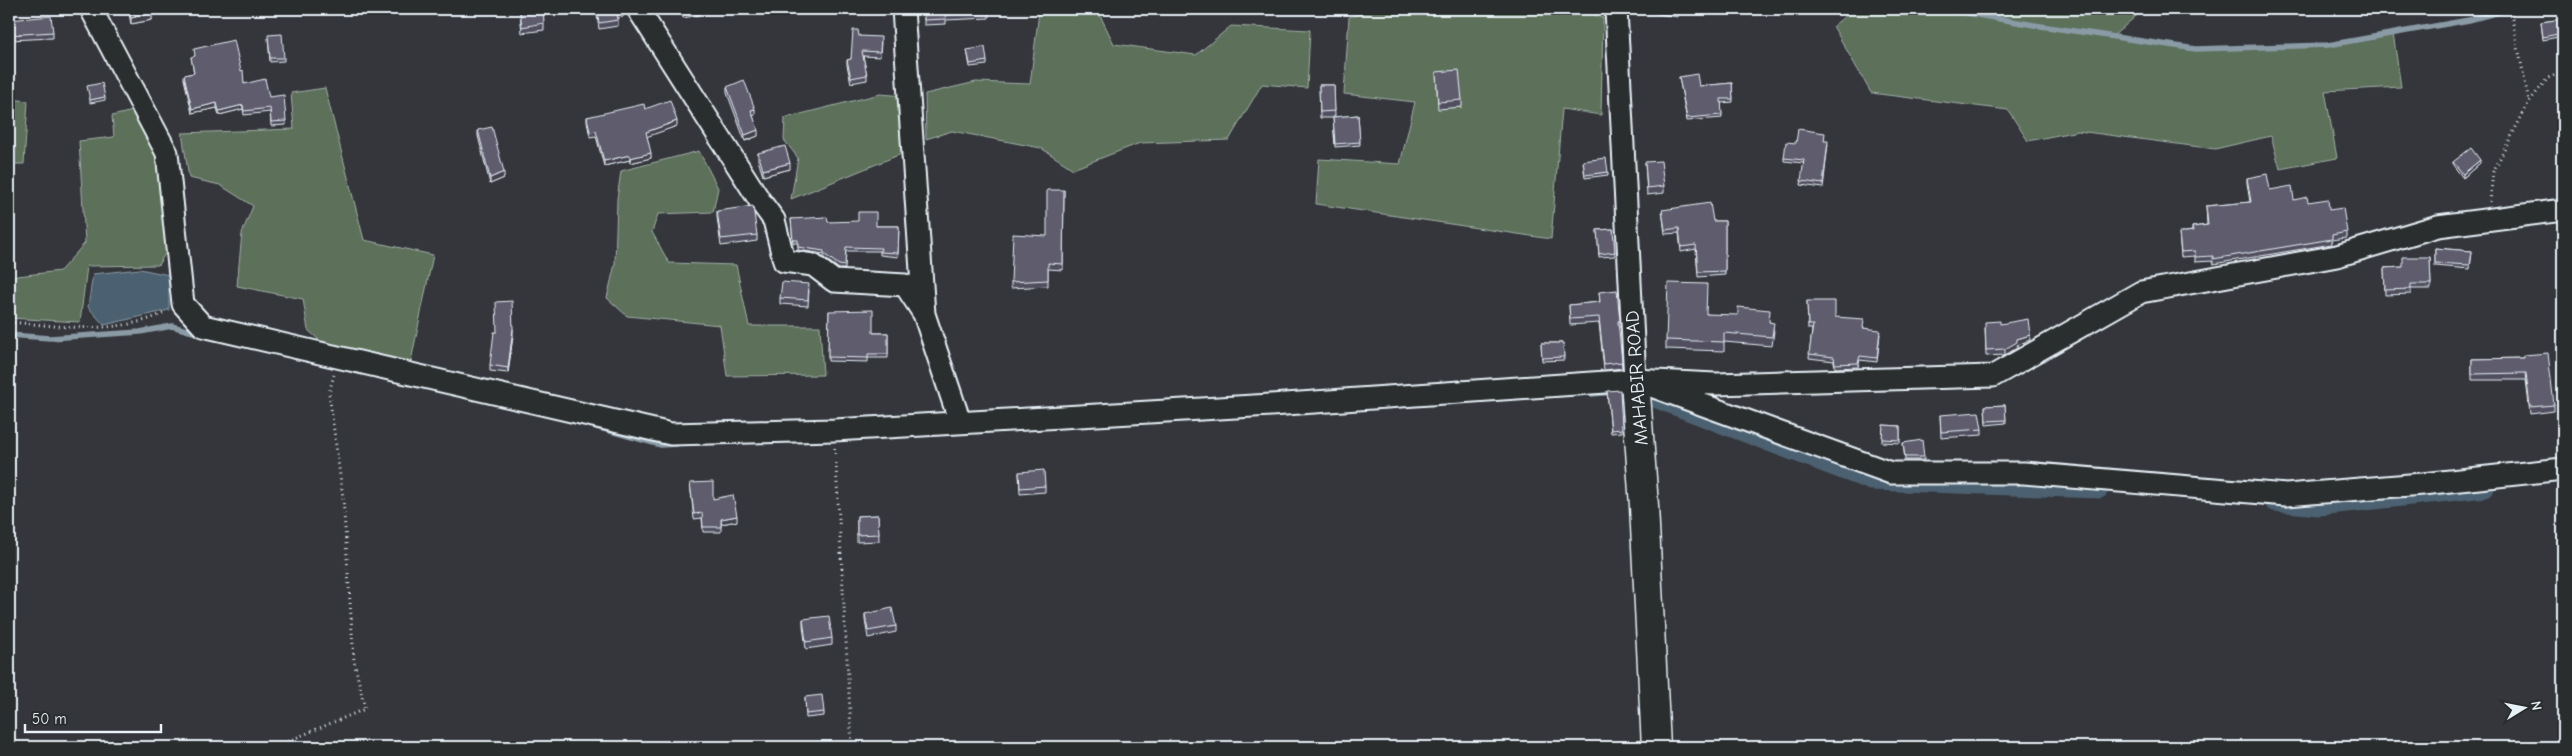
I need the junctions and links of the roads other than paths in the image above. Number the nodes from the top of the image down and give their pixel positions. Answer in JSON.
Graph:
{"nodes":[{"id":1,"x":90,"y":9,"type":"edge"},
{"id":2,"x":638,"y":9,"type":"edge"},
{"id":3,"x":903,"y":9,"type":"edge"},
{"id":4,"x":1616,"y":9,"type":"edge"},
{"id":5,"x":2563,"y":210,"type":"edge"},
{"id":6,"x":924,"y":314,"type":"junction"},
{"id":7,"x":1635,"y":380,"type":"junction"},
{"id":8,"x":960,"y":422,"type":"junction"},
{"id":9,"x":2563,"y":469,"type":"edge"},
{"id":10,"x":1656,"y":747,"type":"edge"}],
"edges":[{"from":1,"to":8,"type":"street"},
{"from":2,"to":6,"type":"street"},
{"from":3,"to":6,"type":"street"},
{"from":4,"to":7,"type":"street","name":"MAHABIR ROAD"},
{"from":5,"to":7,"type":"street"},
{"from":6,"to":8,"type":"street"},
{"from":7,"to":8,"type":"street"},
{"from":7,"to":9,"type":"street"},
{"from":7,"to":10,"type":"street","name":"MAHABIR ROAD"}]}
